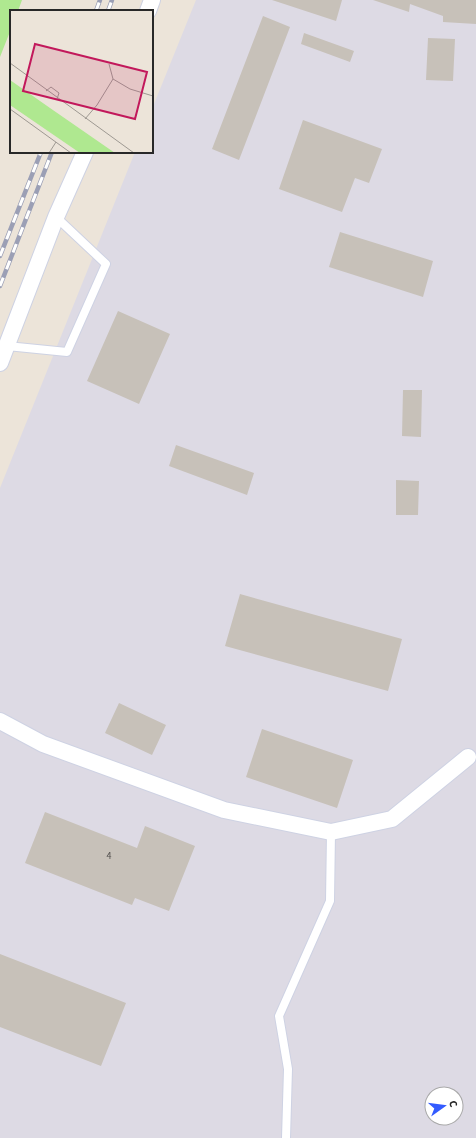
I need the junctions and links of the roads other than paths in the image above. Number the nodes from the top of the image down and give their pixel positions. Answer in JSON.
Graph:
{"nodes":[{"id":1,"x":152,"y":0,"type":"edge"},
{"id":2,"x":148,"y":10,"type":"edge"},
{"id":3,"x":85,"y":153,"type":"edge"},
{"id":4,"x":56,"y":217,"type":"junction"},
{"id":5,"x":6,"y":346,"type":"junction"},
{"id":6,"x":0,"y":363,"type":"edge"},
{"id":7,"x":0,"y":721,"type":"edge"},
{"id":8,"x":468,"y":757,"type":"dead end"},
{"id":9,"x":331,"y":832,"type":"junction"},
{"id":10,"x":286,"y":1138,"type":"edge"}],
"edges":[{"from":1,"to":2,"type":"street"},
{"from":3,"to":4,"type":"street"},
{"from":4,"to":5,"type":"street"},
{"from":4,"to":5,"type":"lane"},
{"from":5,"to":6,"type":"street"},
{"from":7,"to":9,"type":"street"},
{"from":8,"to":9,"type":"street"},
{"from":9,"to":10,"type":"lane"}]}
